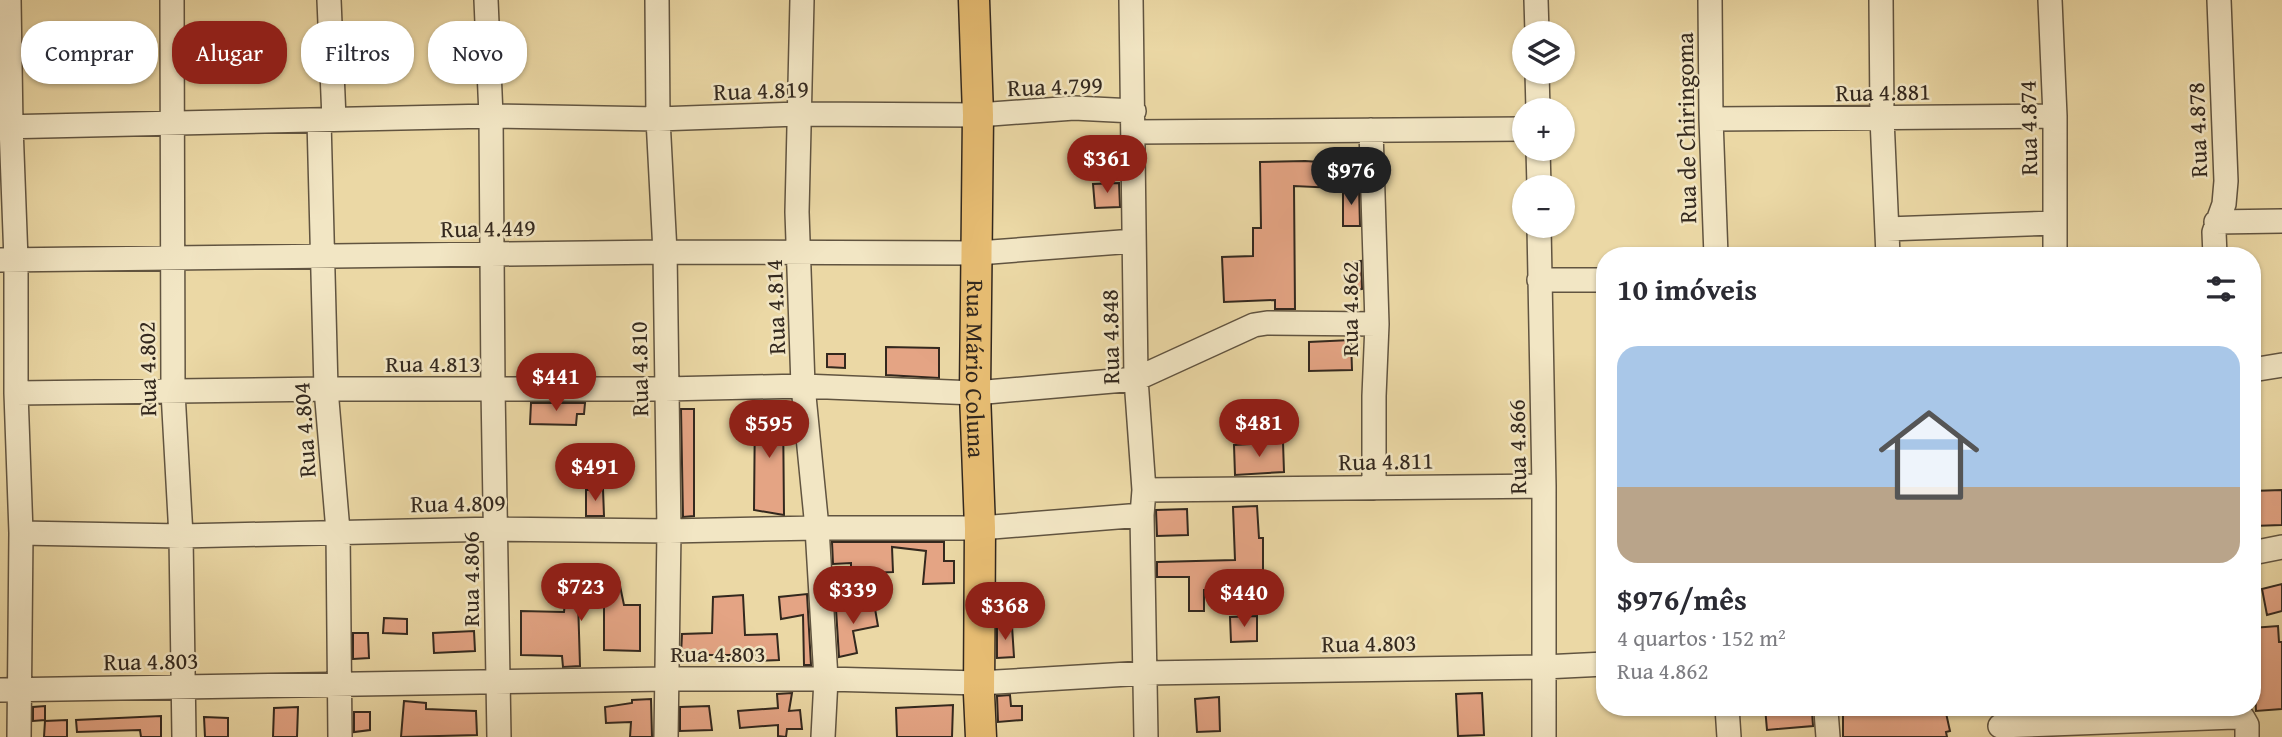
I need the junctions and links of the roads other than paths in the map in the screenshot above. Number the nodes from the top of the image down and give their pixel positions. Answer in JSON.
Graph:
{"nodes":[{"id":1,"x":9,"y":0,"type":"edge"},
{"id":2,"x":172,"y":0,"type":"edge"},
{"id":3,"x":329,"y":0,"type":"edge"},
{"id":4,"x":486,"y":0,"type":"edge"},
{"id":5,"x":657,"y":0,"type":"edge"},
{"id":6,"x":802,"y":0,"type":"edge"},
{"id":7,"x":974,"y":0,"type":"edge"},
{"id":8,"x":1131,"y":0,"type":"edge"},
{"id":9,"x":1536,"y":0,"type":"edge"},
{"id":10,"x":1710,"y":0,"type":"edge"},
{"id":11,"x":1881,"y":0,"type":"edge"},
{"id":12,"x":2050,"y":0,"type":"edge"},
{"id":13,"x":2219,"y":0,"type":"edge"},
{"id":14,"x":1537,"y":21,"type":"edge"},
{"id":15,"x":799,"y":114,"type":"junction"},
{"id":16,"x":978,"y":115,"type":"junction"},
{"id":17,"x":492,"y":116,"type":"junction"},
{"id":18,"x":2055,"y":116,"type":"junction"},
{"id":19,"x":1882,"y":118,"type":"junction"},
{"id":20,"x":327,"y":119,"type":"junction"},
{"id":21,"x":659,"y":119,"type":"junction"},
{"id":22,"x":1711,"y":119,"type":"junction"},
{"id":23,"x":173,"y":121,"type":"junction"},
{"id":24,"x":1134,"y":122,"type":"junction"},
{"id":25,"x":5,"y":127,"type":"edge"},
{"id":26,"x":1512,"y":128,"type":"edge"},
{"id":27,"x":1371,"y":130,"type":"junction"},
{"id":28,"x":2282,"y":221,"type":"edge"},
{"id":29,"x":2216,"y":222,"type":"junction"},
{"id":30,"x":2055,"y":223,"type":"junction"},
{"id":31,"x":1887,"y":229,"type":"junction"},
{"id":32,"x":1539,"y":238,"type":"edge"},
{"id":33,"x":1134,"y":241,"type":"junction"},
{"id":34,"x":1716,"y":247,"type":"edge"},
{"id":35,"x":1888,"y":247,"type":"edge"},
{"id":36,"x":2055,"y":247,"type":"edge"},
{"id":37,"x":2215,"y":247,"type":"edge"},
{"id":38,"x":665,"y":251,"type":"junction"},
{"id":39,"x":800,"y":253,"type":"junction"},
{"id":40,"x":978,"y":253,"type":"junction"},
{"id":41,"x":493,"y":254,"type":"junction"},
{"id":42,"x":321,"y":256,"type":"junction"},
{"id":43,"x":172,"y":257,"type":"junction"},
{"id":44,"x":8,"y":260,"type":"edge"},
{"id":45,"x":1539,"y":280,"type":"junction"},
{"id":46,"x":1596,"y":280,"type":"edge"},
{"id":47,"x":1377,"y":324,"type":"junction"},
{"id":48,"x":2282,"y":365,"type":"edge"},
{"id":49,"x":2261,"y":368,"type":"edge"},
{"id":50,"x":1136,"y":379,"type":"junction"},
{"id":51,"x":803,"y":386,"type":"junction"},
{"id":52,"x":326,"y":389,"type":"junction"},
{"id":53,"x":493,"y":389,"type":"junction"},
{"id":54,"x":665,"y":389,"type":"junction"},
{"id":55,"x":16,"y":393,"type":"junction"},
{"id":56,"x":173,"y":393,"type":"junction"},
{"id":57,"x":975,"y":393,"type":"junction"},
{"id":58,"x":1544,"y":486,"type":"junction"},
{"id":59,"x":1374,"y":488,"type":"junction"},
{"id":60,"x":1144,"y":490,"type":"junction"},
{"id":61,"x":1142,"y":515,"type":"junction"},
{"id":62,"x":817,"y":528,"type":"junction"},
{"id":63,"x":980,"y":528,"type":"junction"},
{"id":64,"x":497,"y":529,"type":"junction"},
{"id":65,"x":338,"y":531,"type":"junction"},
{"id":66,"x":669,"y":531,"type":"junction"},
{"id":67,"x":21,"y":533,"type":"junction"},
{"id":68,"x":181,"y":536,"type":"junction"},
{"id":69,"x":2282,"y":547,"type":"edge"},
{"id":70,"x":2261,"y":550,"type":"edge"},
{"id":71,"x":1596,"y":664,"type":"edge"},
{"id":72,"x":1544,"y":667,"type":"junction"},
{"id":73,"x":1145,"y":673,"type":"junction"},
{"id":74,"x":667,"y":679,"type":"junction"},
{"id":75,"x":826,"y":679,"type":"junction"},
{"id":76,"x":497,"y":682,"type":"junction"},
{"id":77,"x":979,"y":683,"type":"junction"},
{"id":78,"x":341,"y":684,"type":"junction"},
{"id":79,"x":185,"y":687,"type":"junction"},
{"id":80,"x":9,"y":690,"type":"edge"},
{"id":81,"x":1728,"y":716,"type":"edge"},
{"id":82,"x":1826,"y":716,"type":"edge"},
{"id":83,"x":2000,"y":726,"type":"dead end"},
{"id":84,"x":2076,"y":730,"type":"edge"},
{"id":85,"x":19,"y":737,"type":"edge"},
{"id":86,"x":184,"y":737,"type":"edge"},
{"id":87,"x":340,"y":737,"type":"edge"},
{"id":88,"x":499,"y":737,"type":"edge"},
{"id":89,"x":666,"y":737,"type":"edge"},
{"id":90,"x":823,"y":737,"type":"edge"},
{"id":91,"x":981,"y":737,"type":"edge"},
{"id":92,"x":1146,"y":737,"type":"edge"},
{"id":93,"x":1544,"y":737,"type":"edge"},
{"id":94,"x":1729,"y":737,"type":"edge"},
{"id":95,"x":1828,"y":737,"type":"edge"},
{"id":96,"x":2247,"y":737,"type":"edge"}],
"edges":[{"from":1,"to":25,"type":"street"},
{"from":2,"to":23,"type":"street","name":"Rua 4.802"},
{"from":3,"to":20,"type":"street","name":"Rua 4.804"},
{"from":4,"to":17,"type":"street","name":"Rua 4.806"},
{"from":5,"to":21,"type":"street","name":"Rua 4.810"},
{"from":6,"to":15,"type":"street","name":"Rua 4.814"},
{"from":7,"to":16,"type":"main road","name":"Rua Mário Coluna"},
{"from":8,"to":24,"type":"street","name":"Rua 4.848"},
{"from":9,"to":14,"type":"street"},
{"from":10,"to":22,"type":"street","name":"Rua de Chiringoma"},
{"from":11,"to":19,"type":"street"},
{"from":12,"to":18,"type":"street","name":"Rua 4.874"},
{"from":13,"to":29,"type":"street","name":"Rua 4.878"},
{"from":15,"to":16,"type":"street","name":"Rua 4.819"},
{"from":15,"to":21,"type":"street","name":"Rua 4.819"},
{"from":15,"to":39,"type":"street","name":"Rua 4.814"},
{"from":16,"to":24,"type":"street","name":"Rua 4.799"},
{"from":16,"to":40,"type":"main road","name":"Rua Mário Coluna"},
{"from":17,"to":20,"type":"street","name":"Rua 4.819"},
{"from":17,"to":21,"type":"street","name":"Rua 4.819"},
{"from":17,"to":41,"type":"street","name":"Rua 4.806"},
{"from":18,"to":19,"type":"street","name":"Rua 4.881"},
{"from":18,"to":30,"type":"street","name":"Rua 4.874"},
{"from":19,"to":22,"type":"street","name":"Rua 4.881"},
{"from":19,"to":31,"type":"street"},
{"from":20,"to":23,"type":"street","name":"Rua 4.819"},
{"from":20,"to":42,"type":"street","name":"Rua 4.804"},
{"from":21,"to":38,"type":"street","name":"Rua 4.810"},
{"from":22,"to":34,"type":"street","name":"Rua de Chiringoma"},
{"from":23,"to":25,"type":"street","name":"Rua 4.819"},
{"from":23,"to":43,"type":"street","name":"Rua 4.802"},
{"from":24,"to":27,"type":"street","name":"Rua 4.799"},
{"from":24,"to":33,"type":"street","name":"Rua 4.848"},
{"from":25,"to":44,"type":"street"},
{"from":26,"to":27,"type":"street","name":"Rua 4.799"},
{"from":27,"to":47,"type":"street","name":"Rua 4.862"},
{"from":28,"to":29,"type":"street"},
{"from":29,"to":37,"type":"street","name":"Rua 4.878"},
{"from":30,"to":31,"type":"street"},
{"from":30,"to":36,"type":"street","name":"Rua 4.874"},
{"from":31,"to":35,"type":"street"},
{"from":32,"to":45,"type":"street","name":"Rua 4.866"},
{"from":33,"to":40,"type":"street","name":"Rua 4.449"},
{"from":33,"to":50,"type":"street","name":"Rua 4.848"},
{"from":38,"to":39,"type":"street","name":"Rua 4.449"},
{"from":38,"to":41,"type":"street","name":"Rua 4.449"},
{"from":38,"to":54,"type":"street","name":"Rua 4.810"},
{"from":39,"to":40,"type":"street","name":"Rua 4.449"},
{"from":39,"to":51,"type":"street","name":"Rua 4.814"},
{"from":40,"to":57,"type":"main road","name":"Rua Mário Coluna"},
{"from":41,"to":42,"type":"street","name":"Rua 4.449"},
{"from":41,"to":53,"type":"street","name":"Rua 4.806"},
{"from":42,"to":43,"type":"street","name":"Rua 4.449"},
{"from":42,"to":52,"type":"street","name":"Rua 4.804"},
{"from":43,"to":44,"type":"street","name":"Rua 4.449"},
{"from":43,"to":56,"type":"street","name":"Rua 4.802"},
{"from":44,"to":55,"type":"street"},
{"from":45,"to":46,"type":"street"},
{"from":45,"to":58,"type":"street","name":"Rua 4.866"},
{"from":47,"to":50,"type":"street","name":"Rua 4.813"},
{"from":47,"to":59,"type":"street","name":"Rua 4.862"},
{"from":48,"to":49,"type":"street"},
{"from":50,"to":57,"type":"street","name":"Rua 4.813"},
{"from":50,"to":60,"type":"street","name":"Rua 4.848"},
{"from":51,"to":54,"type":"street","name":"Rua 4.813"},
{"from":51,"to":57,"type":"street","name":"Rua 4.813"},
{"from":51,"to":62,"type":"street","name":"Rua 4.814"},
{"from":52,"to":53,"type":"street","name":"Rua 4.813"},
{"from":52,"to":56,"type":"street","name":"Rua 4.813"},
{"from":52,"to":65,"type":"street","name":"Rua 4.804"},
{"from":53,"to":54,"type":"street","name":"Rua 4.813"},
{"from":53,"to":64,"type":"street","name":"Rua 4.806"},
{"from":54,"to":66,"type":"street","name":"Rua 4.810"},
{"from":55,"to":56,"type":"street","name":"Rua 4.813"},
{"from":55,"to":67,"type":"street"},
{"from":56,"to":68,"type":"street","name":"Rua 4.802"},
{"from":57,"to":63,"type":"main road","name":"Rua Mário Coluna"},
{"from":58,"to":59,"type":"street","name":"Rua 4.811"},
{"from":58,"to":72,"type":"street","name":"Rua 4.866"},
{"from":59,"to":60,"type":"street","name":"Rua 4.811"},
{"from":60,"to":61,"type":"street","name":"Rua 4.848"},
{"from":61,"to":63,"type":"street","name":"Rua 4.809"},
{"from":61,"to":73,"type":"street","name":"Rua 4.848"},
{"from":62,"to":63,"type":"street","name":"Rua 4.809"},
{"from":62,"to":66,"type":"street","name":"Rua 4.809"},
{"from":62,"to":75,"type":"street","name":"Rua 4.814"},
{"from":63,"to":77,"type":"main road","name":"Rua Mário Coluna"},
{"from":64,"to":65,"type":"street","name":"Rua 4.809"},
{"from":64,"to":66,"type":"street","name":"Rua 4.809"},
{"from":64,"to":76,"type":"street","name":"Rua 4.806"},
{"from":65,"to":68,"type":"street","name":"Rua 4.809"},
{"from":65,"to":78,"type":"street","name":"Rua 4.804"},
{"from":66,"to":74,"type":"street","name":"Rua 4.810"},
{"from":67,"to":68,"type":"street","name":"Rua 4.809"},
{"from":67,"to":80,"type":"street"},
{"from":68,"to":79,"type":"street","name":"Rua 4.802"},
{"from":69,"to":70,"type":"street"},
{"from":71,"to":72,"type":"street","name":"Rua 4.803"},
{"from":72,"to":73,"type":"street","name":"Rua 4.803"},
{"from":72,"to":93,"type":"street","name":"Rua 4.866"},
{"from":73,"to":77,"type":"street","name":"Rua 4.803"},
{"from":73,"to":92,"type":"street","name":"Rua 4.848"},
{"from":74,"to":75,"type":"street","name":"Rua 4.803"},
{"from":74,"to":76,"type":"street","name":"Rua 4.803"},
{"from":74,"to":89,"type":"street","name":"Rua 4.810"},
{"from":75,"to":77,"type":"street","name":"Rua 4.803"},
{"from":75,"to":90,"type":"street","name":"Rua 4.814"},
{"from":76,"to":78,"type":"street","name":"Rua 4.803"},
{"from":76,"to":88,"type":"street","name":"Rua 4.806"},
{"from":77,"to":91,"type":"main road","name":"Rua Mário Coluna"},
{"from":78,"to":79,"type":"street","name":"Rua 4.803"},
{"from":78,"to":87,"type":"street","name":"Rua 4.804"},
{"from":79,"to":80,"type":"street","name":"Rua 4.803"},
{"from":79,"to":86,"type":"street","name":"Rua 4.802"},
{"from":80,"to":85,"type":"street"},
{"from":81,"to":94,"type":"street"},
{"from":82,"to":95,"type":"street"},
{"from":83,"to":84,"type":"street"},
{"from":84,"to":96,"type":"street"}]}
